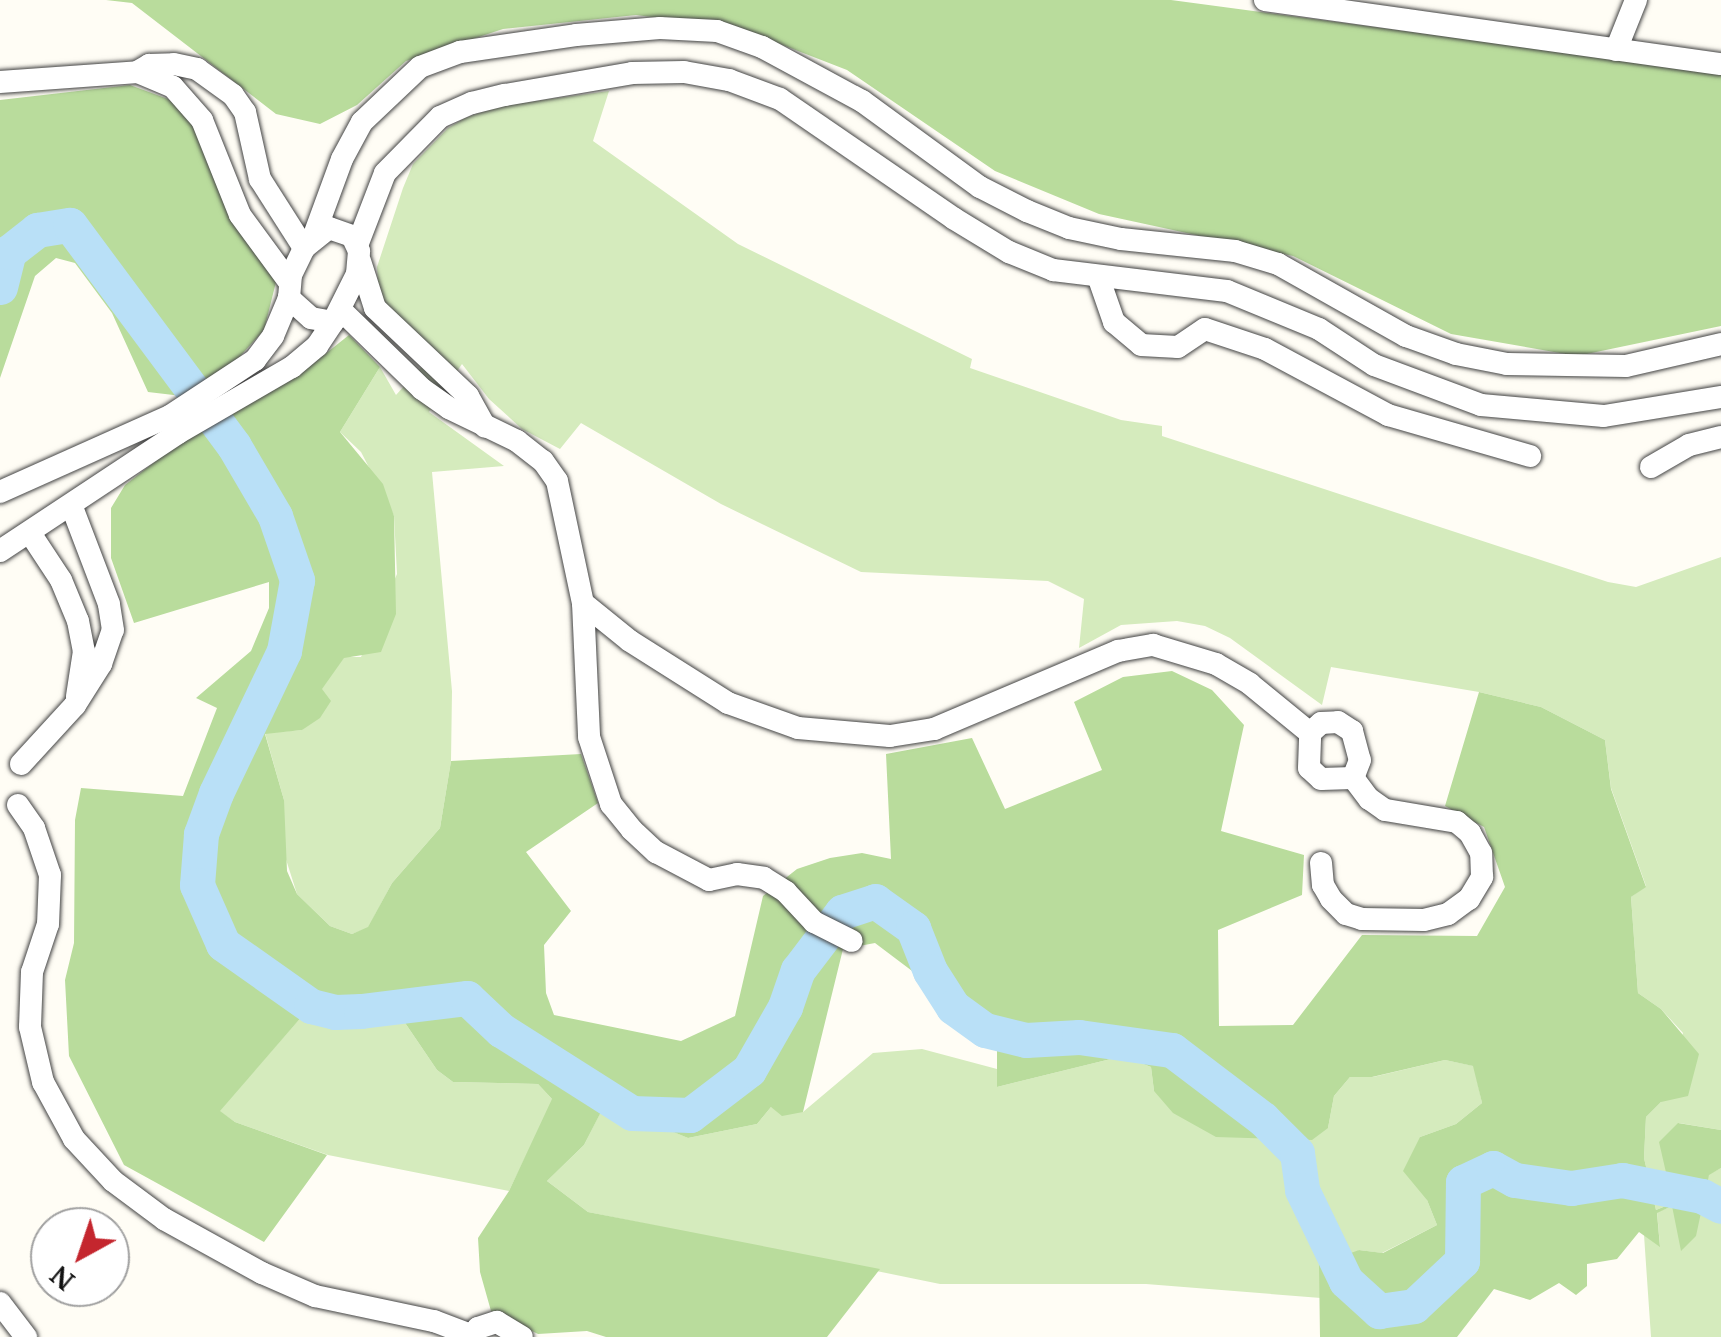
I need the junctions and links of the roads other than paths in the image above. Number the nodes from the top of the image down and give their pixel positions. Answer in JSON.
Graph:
{"nodes":[{"id":1,"x":1264,"y":0,"type":"edge"},
{"id":2,"x":1636,"y":0,"type":"edge"},
{"id":3,"x":1616,"y":50,"type":"junction"},
{"id":4,"x":1721,"y":64,"type":"edge"},
{"id":5,"x":138,"y":72,"type":"junction"},
{"id":6,"x":0,"y":82,"type":"edge"},
{"id":7,"x":260,"y":178,"type":"junction"},
{"id":8,"x":230,"y":194,"type":"junction"},
{"id":9,"x":308,"y":243,"type":"junction"},
{"id":10,"x":358,"y":250,"type":"junction"},
{"id":11,"x":1099,"y":278,"type":"junction"},
{"id":12,"x":1208,"y":288,"type":"junction"},
{"id":13,"x":290,"y":290,"type":"junction"},
{"id":14,"x":337,"y":317,"type":"junction"},
{"id":15,"x":1205,"y":329,"type":"junction"},
{"id":16,"x":1721,"y":344,"type":"edge"},
{"id":17,"x":259,"y":370,"type":"junction"},
{"id":18,"x":1721,"y":397,"type":"edge"},
{"id":19,"x":174,"y":425,"type":"junction"},
{"id":20,"x":485,"y":427,"type":"junction"},
{"id":21,"x":1721,"y":437,"type":"edge"},
{"id":22,"x":1530,"y":456,"type":"dead end"},
{"id":23,"x":1652,"y":467,"type":"dead end"},
{"id":24,"x":0,"y":492,"type":"edge"},
{"id":25,"x":72,"y":507,"type":"junction"},
{"id":26,"x":30,"y":533,"type":"junction"},
{"id":27,"x":0,"y":551,"type":"edge"},
{"id":28,"x":102,"y":585,"type":"junction"},
{"id":29,"x":69,"y":600,"type":"junction"},
{"id":30,"x":583,"y":603,"type":"junction"},
{"id":31,"x":75,"y":706,"type":"junction"},
{"id":32,"x":1310,"y":732,"type":"junction"},
{"id":33,"x":11,"y":759,"type":"edge"},
{"id":34,"x":1353,"y":778,"type":"junction"},
{"id":35,"x":9,"y":808,"type":"edge"},
{"id":36,"x":1321,"y":863,"type":"dead end"},
{"id":37,"x":843,"y":938,"type":"dead end"},
{"id":38,"x":0,"y":1304,"type":"edge"},
{"id":39,"x":470,"y":1336,"type":"edge"},
{"id":40,"x":26,"y":1337,"type":"edge"},
{"id":41,"x":522,"y":1337,"type":"edge"}],
"edges":[{"from":1,"to":3,"type":"street"},
{"from":2,"to":3,"type":"street"},
{"from":3,"to":4,"type":"street"},
{"from":5,"to":6,"type":"street"},
{"from":5,"to":7,"type":"street"},
{"from":5,"to":8,"type":"street"},
{"from":7,"to":8,"type":"street"},
{"from":7,"to":9,"type":"street"},
{"from":8,"to":13,"type":"street"},
{"from":9,"to":10,"type":"street"},
{"from":9,"to":13,"type":"street"},
{"from":9,"to":16,"type":"street"},
{"from":10,"to":11,"type":"street"},
{"from":10,"to":14,"type":"street"},
{"from":10,"to":20,"type":"street"},
{"from":11,"to":12,"type":"street"},
{"from":11,"to":15,"type":"street"},
{"from":12,"to":15,"type":"street"},
{"from":12,"to":18,"type":"street"},
{"from":13,"to":14,"type":"street"},
{"from":13,"to":17,"type":"street"},
{"from":14,"to":17,"type":"street"},
{"from":14,"to":20,"type":"street"},
{"from":15,"to":22,"type":"street"},
{"from":17,"to":19,"type":"street"},
{"from":19,"to":24,"type":"street"},
{"from":19,"to":25,"type":"street"},
{"from":20,"to":30,"type":"street"},
{"from":21,"to":23,"type":"street"},
{"from":25,"to":26,"type":"street"},
{"from":25,"to":28,"type":"street"},
{"from":26,"to":27,"type":"street"},
{"from":26,"to":29,"type":"street"},
{"from":28,"to":29,"type":"street"},
{"from":28,"to":31,"type":"street"},
{"from":29,"to":31,"type":"street"},
{"from":30,"to":32,"type":"street"},
{"from":30,"to":37,"type":"street"},
{"from":31,"to":33,"type":"street"},
{"from":32,"to":34,"type":"street"},
{"from":32,"to":34,"type":"street"},
{"from":33,"to":35,"type":"street"},
{"from":34,"to":36,"type":"street"},
{"from":35,"to":39,"type":"street"},
{"from":38,"to":40,"type":"street"},
{"from":39,"to":41,"type":"street"}]}
